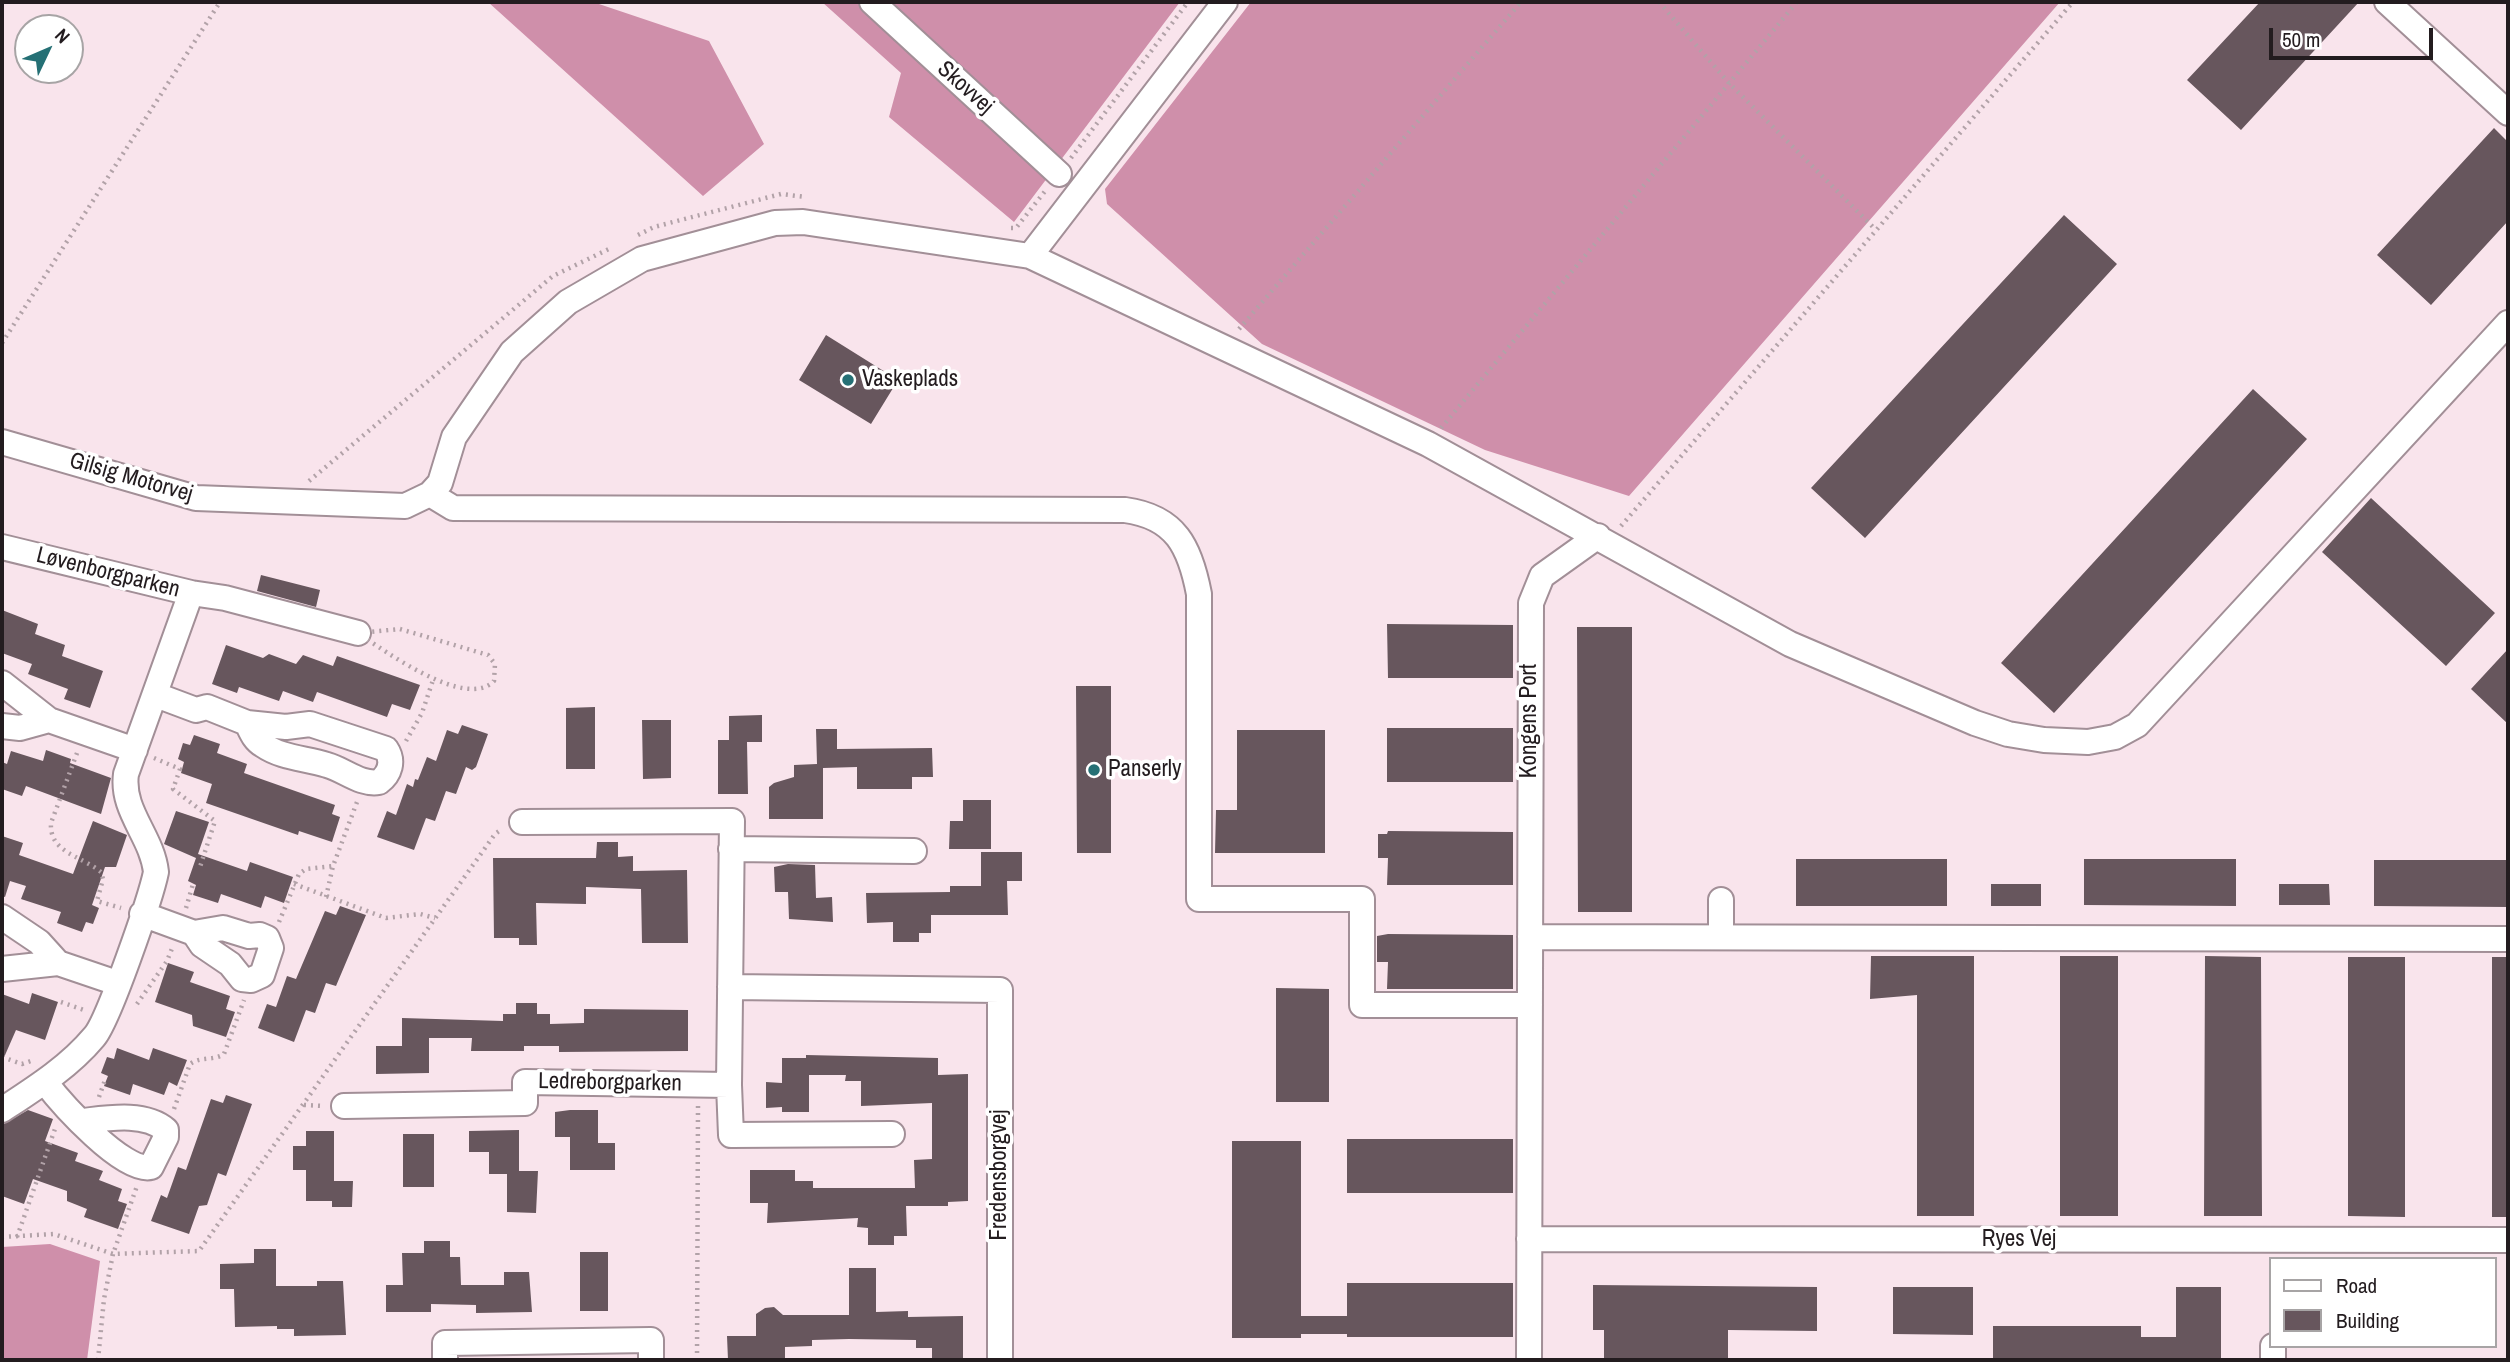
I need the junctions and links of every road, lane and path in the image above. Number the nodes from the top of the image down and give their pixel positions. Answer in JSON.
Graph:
{"nodes":[{"id":1,"x":220,"y":2,"type":"edge"},
{"id":2,"x":872,"y":2,"type":"edge"},
{"id":3,"x":1225,"y":2,"type":"edge"},
{"id":4,"x":1521,"y":2,"type":"edge"},
{"id":5,"x":1659,"y":2,"type":"edge"},
{"id":6,"x":1797,"y":2,"type":"edge"},
{"id":7,"x":2073,"y":2,"type":"edge"},
{"id":8,"x":2387,"y":2,"type":"edge"},
{"id":9,"x":1728,"y":82,"type":"junction"},
{"id":10,"x":2508,"y":113,"type":"edge"},
{"id":11,"x":1059,"y":174,"type":"dead end"},
{"id":12,"x":1876,"y":230,"type":"junction"},
{"id":13,"x":1030,"y":256,"type":"junction"},
{"id":14,"x":2508,"y":323,"type":"edge"},
{"id":15,"x":1231,"y":338,"type":"dead end"},
{"id":16,"x":2,"y":343,"type":"edge"},
{"id":17,"x":2,"y":442,"type":"edge"},
{"id":18,"x":1428,"y":444,"type":"junction"},
{"id":19,"x":430,"y":494,"type":"junction"},
{"id":20,"x":1598,"y":536,"type":"junction"},
{"id":21,"x":2,"y":547,"type":"edge"},
{"id":22,"x":191,"y":593,"type":"junction"},
{"id":23,"x":358,"y":634,"type":"junction"},
{"id":24,"x":433,"y":680,"type":"junction"},
{"id":25,"x":2,"y":683,"type":"edge"},
{"id":26,"x":156,"y":695,"type":"junction"},
{"id":27,"x":50,"y":720,"type":"junction"},
{"id":28,"x":247,"y":723,"type":"junction"},
{"id":29,"x":2,"y":726,"type":"edge"},
{"id":30,"x":85,"y":733,"type":"junction"},
{"id":31,"x":135,"y":750,"type":"junction"},
{"id":32,"x":390,"y":755,"type":"junction"},
{"id":33,"x":365,"y":782,"type":"junction"},
{"id":34,"x":522,"y":822,"type":"joint"},
{"id":35,"x":732,"y":849,"type":"junction"},
{"id":36,"x":914,"y":851,"type":"dead end"},
{"id":37,"x":334,"y":866,"type":"junction"},
{"id":38,"x":200,"y":867,"type":"dead end"},
{"id":39,"x":294,"y":884,"type":"junction"},
{"id":40,"x":326,"y":897,"type":"junction"},
{"id":41,"x":1721,"y":900,"type":"dead end"},
{"id":42,"x":142,"y":914,"type":"junction"},
{"id":43,"x":2,"y":917,"type":"edge"},
{"id":44,"x":435,"y":918,"type":"junction"},
{"id":45,"x":187,"y":930,"type":"junction"},
{"id":46,"x":1530,"y":937,"type":"junction"},
{"id":47,"x":1721,"y":937,"type":"junction"},
{"id":48,"x":2508,"y":939,"type":"edge"},
{"id":49,"x":271,"y":942,"type":"junction"},
{"id":50,"x":58,"y":963,"type":"junction"},
{"id":51,"x":2,"y":970,"type":"edge"},
{"id":52,"x":251,"y":980,"type":"junction"},
{"id":53,"x":117,"y":983,"type":"junction"},
{"id":54,"x":730,"y":987,"type":"junction"},
{"id":55,"x":136,"y":1005,"type":"dead end"},
{"id":56,"x":1530,"y":1005,"type":"junction"},
{"id":57,"x":45,"y":1082,"type":"junction"},
{"id":58,"x":698,"y":1084,"type":"junction"},
{"id":59,"x":729,"y":1085,"type":"junction"},
{"id":60,"x":63,"y":1106,"type":"junction"},
{"id":61,"x":344,"y":1106,"type":"dead end"},
{"id":62,"x":2,"y":1110,"type":"edge"},
{"id":63,"x":83,"y":1121,"type":"junction"},
{"id":64,"x":166,"y":1130,"type":"junction"},
{"id":65,"x":892,"y":1134,"type":"dead end"},
{"id":66,"x":144,"y":1169,"type":"junction"},
{"id":67,"x":2,"y":1237,"type":"edge"},
{"id":68,"x":17,"y":1237,"type":"junction"},
{"id":69,"x":1529,"y":1239,"type":"junction"},
{"id":70,"x":2508,"y":1240,"type":"edge"},
{"id":71,"x":2273,"y":1249,"type":"edge"},
{"id":72,"x":113,"y":1254,"type":"junction"},
{"id":73,"x":97,"y":1360,"type":"edge"},
{"id":74,"x":445,"y":1360,"type":"edge"},
{"id":75,"x":651,"y":1360,"type":"edge"},
{"id":76,"x":697,"y":1360,"type":"edge"},
{"id":77,"x":1000,"y":1360,"type":"edge"},
{"id":78,"x":1529,"y":1360,"type":"edge"}],
"edges":[{"from":1,"to":16,"type":"path"},
{"from":2,"to":11,"type":"street","name":"Skovvej"},
{"from":3,"to":13,"type":"street"},
{"from":4,"to":15,"type":"path"},
{"from":5,"to":9,"type":"path"},
{"from":6,"to":9,"type":"path"},
{"from":7,"to":12,"type":"path"},
{"from":8,"to":10,"type":"street"},
{"from":9,"to":12,"type":"path"},
{"from":9,"to":18,"type":"path"},
{"from":12,"to":20,"type":"path"},
{"from":13,"to":18,"type":"street"},
{"from":13,"to":19,"type":"street"},
{"from":14,"to":20,"type":"street"},
{"from":17,"to":19,"type":"street","name":"Gilsig Motorvej"},
{"from":18,"to":20,"type":"street"},
{"from":19,"to":56,"type":"street"},
{"from":20,"to":46,"type":"street","name":"Kongens Port"},
{"from":21,"to":22,"type":"street","name":"Løvenborgparken"},
{"from":22,"to":23,"type":"street"},
{"from":22,"to":26,"type":"street","name":"Løvenborgparken"},
{"from":23,"to":24,"type":"path"},
{"from":23,"to":24,"type":"path"},
{"from":24,"to":32,"type":"path"},
{"from":25,"to":27,"type":"street"},
{"from":26,"to":28,"type":"street"},
{"from":26,"to":31,"type":"street","name":"Løvenborgparken"},
{"from":27,"to":29,"type":"street"},
{"from":27,"to":30,"type":"street"},
{"from":28,"to":32,"type":"street"},
{"from":28,"to":33,"type":"street"},
{"from":30,"to":31,"type":"street"},
{"from":30,"to":42,"type":"path"},
{"from":31,"to":38,"type":"path"},
{"from":31,"to":42,"type":"street","name":"Løvenborgparken"},
{"from":32,"to":33,"type":"street"},
{"from":33,"to":37,"type":"path"},
{"from":34,"to":35,"type":"street"},
{"from":34,"to":44,"type":"path"},
{"from":35,"to":36,"type":"street"},
{"from":35,"to":54,"type":"street"},
{"from":37,"to":39,"type":"path"},
{"from":37,"to":40,"type":"path"},
{"from":39,"to":40,"type":"path"},
{"from":39,"to":49,"type":"path"},
{"from":40,"to":44,"type":"path"},
{"from":41,"to":47,"type":"street"},
{"from":42,"to":45,"type":"street"},
{"from":42,"to":53,"type":"street","name":"Løvenborgparken"},
{"from":43,"to":50,"type":"street"},
{"from":44,"to":72,"type":"path"},
{"from":45,"to":49,"type":"street"},
{"from":45,"to":52,"type":"street"},
{"from":45,"to":55,"type":"path"},
{"from":46,"to":47,"type":"street"},
{"from":46,"to":56,"type":"street","name":"Kongens Port"},
{"from":47,"to":48,"type":"street"},
{"from":49,"to":52,"type":"street"},
{"from":50,"to":51,"type":"street"},
{"from":50,"to":53,"type":"street"},
{"from":52,"to":64,"type":"path"},
{"from":53,"to":57,"type":"street","name":"Løvenborgparken"},
{"from":54,"to":59,"type":"street"},
{"from":54,"to":77,"type":"street","name":"Fredensborgvej"},
{"from":56,"to":69,"type":"street","name":"Kongens Port"},
{"from":57,"to":60,"type":"street"},
{"from":57,"to":62,"type":"street","name":"Løvenborgparken"},
{"from":58,"to":59,"type":"street","name":"Ledreborgparken"},
{"from":58,"to":61,"type":"street","name":"Ledreborgparken"},
{"from":58,"to":76,"type":"path"},
{"from":59,"to":65,"type":"street"},
{"from":60,"to":63,"type":"street"},
{"from":60,"to":68,"type":"path"},
{"from":63,"to":64,"type":"street"},
{"from":63,"to":66,"type":"street"},
{"from":64,"to":66,"type":"street"},
{"from":66,"to":72,"type":"path"},
{"from":67,"to":68,"type":"path"},
{"from":68,"to":72,"type":"path"},
{"from":69,"to":71,"type":"street","name":"Ryes Vej"},
{"from":69,"to":78,"type":"street","name":"Kongens Port"},
{"from":70,"to":71,"type":"street","name":"Ryes Vej"},
{"from":72,"to":73,"type":"path"},
{"from":74,"to":75,"type":"street"}]}
